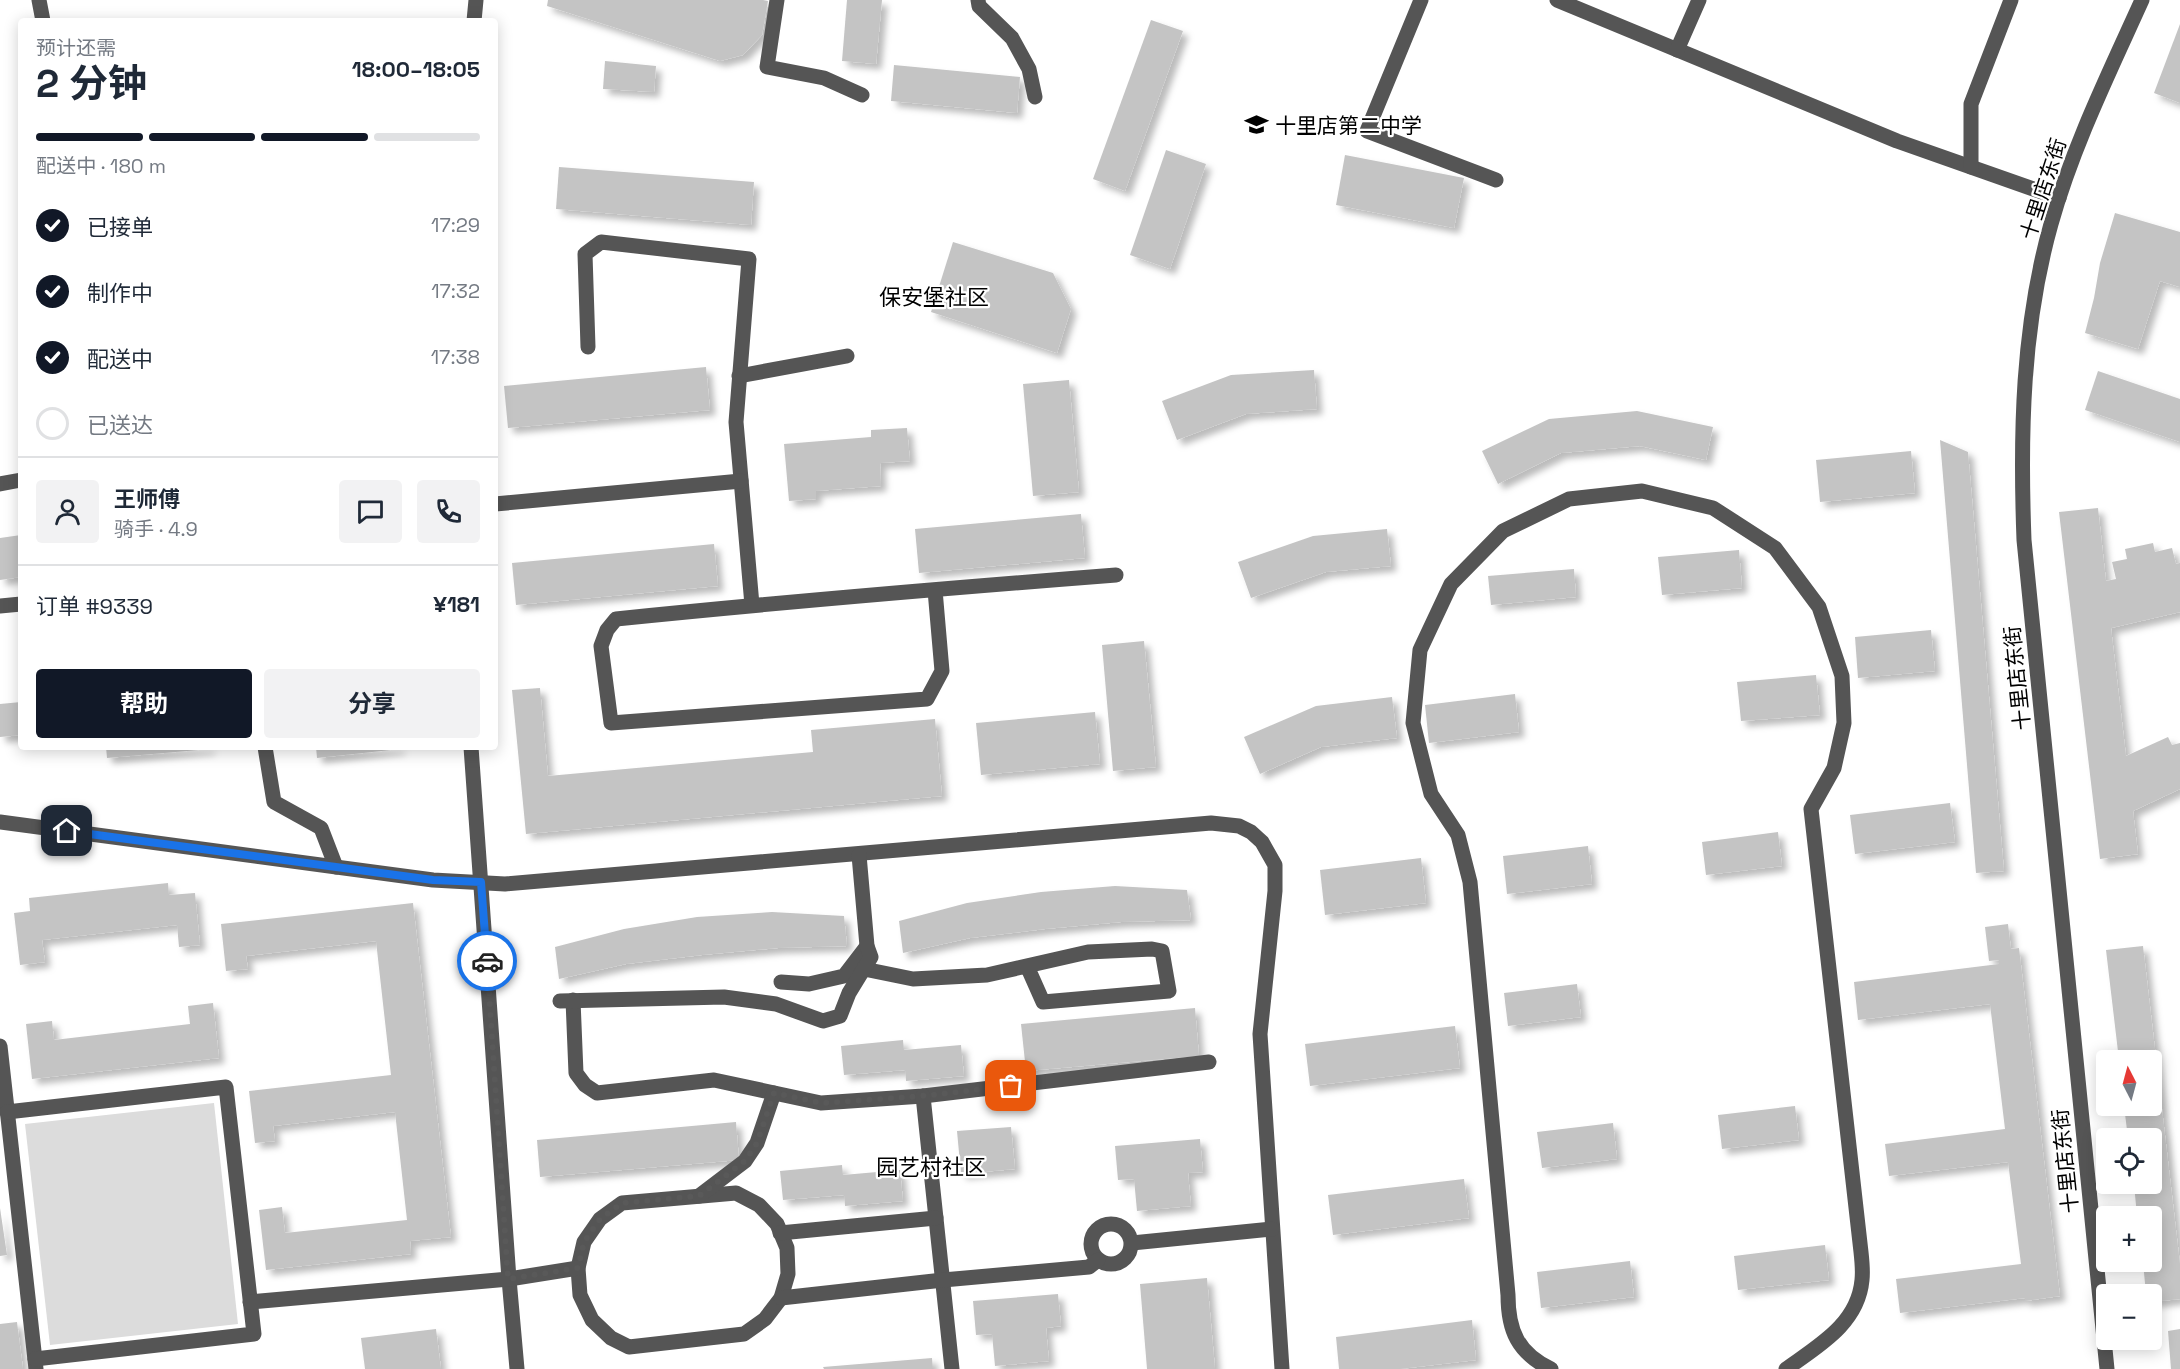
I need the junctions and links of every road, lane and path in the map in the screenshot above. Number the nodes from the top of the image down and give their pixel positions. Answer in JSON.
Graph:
{"nodes":[{"id":1,"x":39,"y":0,"type":"edge"},
{"id":2,"x":476,"y":0,"type":"edge"},
{"id":3,"x":777,"y":0,"type":"edge"},
{"id":4,"x":978,"y":0,"type":"edge"},
{"id":5,"x":1421,"y":0,"type":"edge"},
{"id":6,"x":1557,"y":0,"type":"edge"},
{"id":7,"x":1699,"y":0,"type":"edge"},
{"id":8,"x":2011,"y":0,"type":"edge"},
{"id":9,"x":2142,"y":0,"type":"edge"},
{"id":10,"x":42,"y":18,"type":"edge"},
{"id":11,"x":474,"y":18,"type":"edge"},
{"id":12,"x":1677,"y":50,"type":"junction"},
{"id":13,"x":862,"y":95,"type":"dead end"},
{"id":14,"x":1035,"y":98,"type":"dead end"},
{"id":15,"x":1971,"y":167,"type":"junction"},
{"id":16,"x":1496,"y":180,"type":"dead end"},
{"id":17,"x":2059,"y":198,"type":"junction"},
{"id":18,"x":588,"y":347,"type":"dead end"},
{"id":19,"x":847,"y":356,"type":"dead end"},
{"id":20,"x":739,"y":376,"type":"junction"},
{"id":21,"x":18,"y":481,"type":"edge"},
{"id":22,"x":741,"y":481,"type":"junction"},
{"id":23,"x":0,"y":484,"type":"edge"},
{"id":24,"x":498,"y":504,"type":"edge"},
{"id":25,"x":1116,"y":575,"type":"dead end"},
{"id":26,"x":935,"y":590,"type":"junction"},
{"id":27,"x":18,"y":604,"type":"edge"},
{"id":28,"x":752,"y":605,"type":"junction"},
{"id":29,"x":0,"y":606,"type":"edge"},
{"id":30,"x":265,"y":750,"type":"edge"},
{"id":31,"x":471,"y":750,"type":"edge"},
{"id":32,"x":0,"y":822,"type":"edge"},
{"id":33,"x":859,"y":855,"type":"junction"},
{"id":34,"x":336,"y":867,"type":"junction"},
{"id":35,"x":481,"y":882,"type":"junction"},
{"id":36,"x":867,"y":946,"type":"junction"},
{"id":37,"x":1027,"y":966,"type":"junction"},
{"id":38,"x":864,"y":969,"type":"junction"},
{"id":39,"x":781,"y":982,"type":"dead end"},
{"id":40,"x":0,"y":1046,"type":"edge"},
{"id":41,"x":1209,"y":1062,"type":"dead end"},
{"id":42,"x":774,"y":1093,"type":"junction"},
{"id":43,"x":922,"y":1096,"type":"junction"},
{"id":44,"x":7,"y":1112,"type":"junction"},
{"id":45,"x":699,"y":1196,"type":"junction"},
{"id":46,"x":936,"y":1218,"type":"junction"},
{"id":47,"x":1272,"y":1229,"type":"junction"},
{"id":48,"x":780,"y":1233,"type":"junction"},
{"id":49,"x":1132,"y":1243,"type":"junction"},
{"id":50,"x":1098,"y":1260,"type":"junction"},
{"id":51,"x":578,"y":1268,"type":"junction"},
{"id":52,"x":508,"y":1279,"type":"junction"},
{"id":53,"x":943,"y":1280,"type":"junction"},
{"id":54,"x":781,"y":1298,"type":"junction"},
{"id":55,"x":250,"y":1302,"type":"junction"},
{"id":56,"x":35,"y":1364,"type":"edge"},
{"id":57,"x":517,"y":1369,"type":"edge"},
{"id":58,"x":952,"y":1369,"type":"edge"},
{"id":59,"x":1282,"y":1369,"type":"edge"},
{"id":60,"x":1551,"y":1369,"type":"edge"},
{"id":61,"x":1786,"y":1369,"type":"edge"},
{"id":62,"x":2107,"y":1369,"type":"edge"}],
"edges":[{"from":1,"to":10,"type":"street"},
{"from":2,"to":11,"type":"street"},
{"from":3,"to":13,"type":"street"},
{"from":4,"to":14,"type":"street"},
{"from":5,"to":16,"type":"street"},
{"from":6,"to":12,"type":"street"},
{"from":7,"to":12,"type":"street"},
{"from":8,"to":15,"type":"street"},
{"from":9,"to":17,"type":"street","name":"十里店东街"},
{"from":12,"to":15,"type":"street"},
{"from":15,"to":17,"type":"street"},
{"from":17,"to":62,"type":"street","name":"十里店东街"},
{"from":18,"to":20,"type":"street"},
{"from":19,"to":20,"type":"street"},
{"from":20,"to":22,"type":"street"},
{"from":21,"to":23,"type":"street"},
{"from":22,"to":24,"type":"street"},
{"from":22,"to":28,"type":"street"},
{"from":25,"to":26,"type":"street"},
{"from":26,"to":28,"type":"street"},
{"from":26,"to":28,"type":"street"},
{"from":27,"to":29,"type":"street"},
{"from":30,"to":34,"type":"street"},
{"from":31,"to":35,"type":"street"},
{"from":32,"to":34,"type":"street"},
{"from":33,"to":35,"type":"street"},
{"from":33,"to":36,"type":"street"},
{"from":33,"to":47,"type":"street"},
{"from":34,"to":35,"type":"street"},
{"from":35,"to":52,"type":"street"},
{"from":36,"to":38,"type":"street"},
{"from":36,"to":39,"type":"street"},
{"from":37,"to":37,"type":"street"},
{"from":37,"to":38,"type":"street"},
{"from":38,"to":42,"type":"street"},
{"from":40,"to":44,"type":"street"},
{"from":41,"to":43,"type":"street"},
{"from":42,"to":43,"type":"street"},
{"from":42,"to":45,"type":"street"},
{"from":43,"to":46,"type":"street"},
{"from":44,"to":55,"type":"street"},
{"from":44,"to":56,"type":"street"},
{"from":45,"to":48,"type":"street"},
{"from":45,"to":51,"type":"street"},
{"from":46,"to":48,"type":"street"},
{"from":46,"to":53,"type":"street"},
{"from":47,"to":49,"type":"street"},
{"from":47,"to":59,"type":"street"},
{"from":48,"to":54,"type":"street"},
{"from":49,"to":50,"type":"street"},
{"from":49,"to":50,"type":"street"},
{"from":50,"to":53,"type":"street"},
{"from":51,"to":52,"type":"street"},
{"from":51,"to":54,"type":"street"},
{"from":52,"to":55,"type":"street"},
{"from":52,"to":57,"type":"street"},
{"from":53,"to":54,"type":"street"},
{"from":53,"to":58,"type":"street"},
{"from":55,"to":56,"type":"street"},
{"from":60,"to":61,"type":"street"}]}
